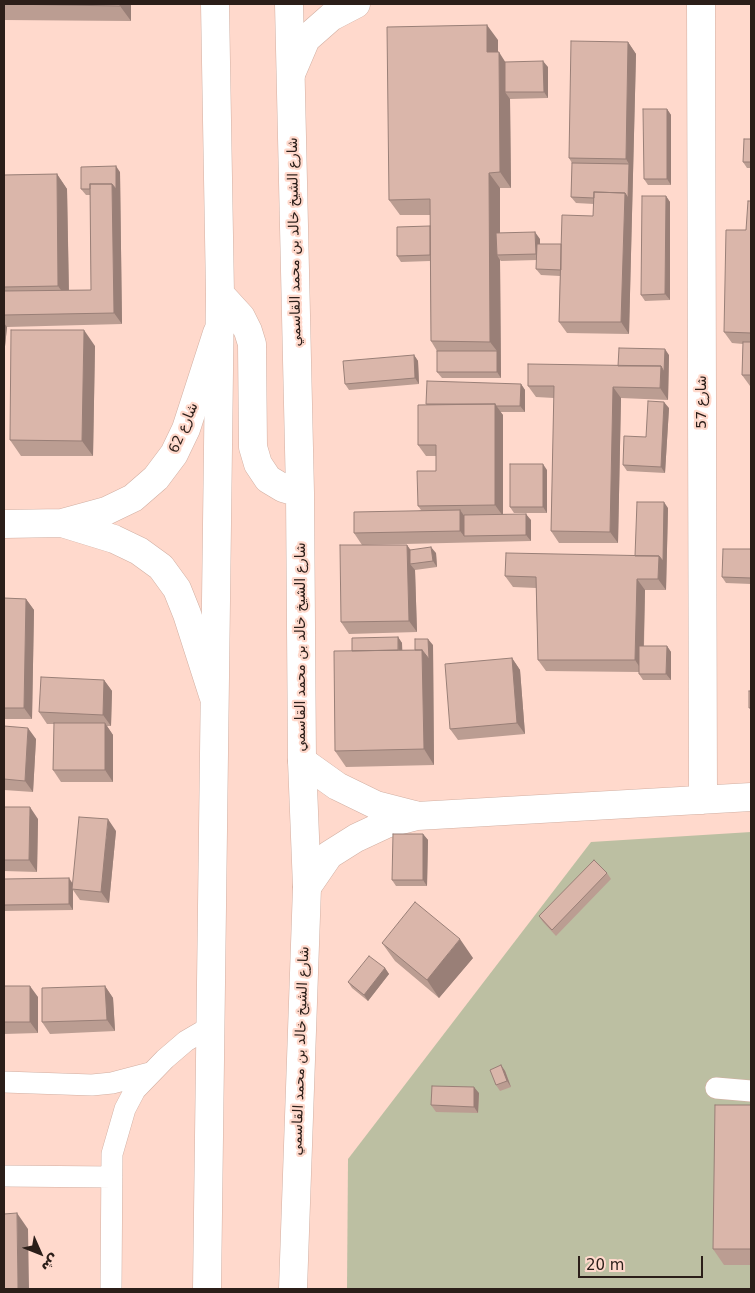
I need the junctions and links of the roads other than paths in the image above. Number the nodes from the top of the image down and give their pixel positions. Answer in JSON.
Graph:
{"nodes":[{"id":1,"x":215,"y":4,"type":"edge"},
{"id":2,"x":289,"y":4,"type":"edge"},
{"id":3,"x":356,"y":4,"type":"edge"},
{"id":4,"x":701,"y":4,"type":"edge"},
{"id":5,"x":291,"y":74,"type":"junction"},
{"id":6,"x":220,"y":294,"type":"junction"},
{"id":7,"x":218,"y":330,"type":"junction"},
{"id":8,"x":300,"y":493,"type":"junction"},
{"id":9,"x":4,"y":524,"type":"edge"},
{"id":10,"x":62,"y":524,"type":"junction"},
{"id":11,"x":215,"y":702,"type":"junction"},
{"id":12,"x":302,"y":762,"type":"junction"},
{"id":13,"x":751,"y":797,"type":"edge"},
{"id":14,"x":703,"y":800,"type":"junction"},
{"id":15,"x":417,"y":816,"type":"junction"},
{"id":16,"x":307,"y":887,"type":"junction"},
{"id":17,"x":210,"y":1027,"type":"junction"},
{"id":18,"x":150,"y":1073,"type":"junction"},
{"id":19,"x":4,"y":1082,"type":"edge"},
{"id":20,"x":716,"y":1088,"type":"dead end"},
{"id":21,"x":751,"y":1091,"type":"edge"},
{"id":22,"x":4,"y":1176,"type":"edge"},
{"id":23,"x":112,"y":1177,"type":"junction"},
{"id":24,"x":111,"y":1289,"type":"edge"},
{"id":25,"x":206,"y":1289,"type":"edge"},
{"id":26,"x":293,"y":1289,"type":"edge"}],
"edges":[{"from":1,"to":6,"type":"main road"},
{"from":2,"to":5,"type":"main road","name":"شارع الشيخ خالد بن محمد القاسمي"},
{"from":3,"to":5,"type":"main road"},
{"from":4,"to":14,"type":"main road","name":"شارع 57"},
{"from":5,"to":8,"type":"main road","name":"شارع الشيخ خالد بن محمد القاسمي"},
{"from":6,"to":7,"type":"main road"},
{"from":6,"to":8,"type":"main road"},
{"from":7,"to":10,"type":"main road","name":"شارع 62"},
{"from":7,"to":11,"type":"main road"},
{"from":8,"to":12,"type":"main road","name":"شارع الشيخ خالد بن محمد القاسمي"},
{"from":9,"to":10,"type":"main road","name":"شارع 62"},
{"from":10,"to":11,"type":"main road","name":"شارع 62"},
{"from":11,"to":17,"type":"main road"},
{"from":12,"to":15,"type":"main road"},
{"from":12,"to":16,"type":"main road","name":"شارع الشيخ خالد بن محمد القاسمي"},
{"from":13,"to":14,"type":"main road"},
{"from":14,"to":15,"type":"main road"},
{"from":15,"to":16,"type":"main road"},
{"from":16,"to":26,"type":"main road","name":"شارع الشيخ خالد بن محمد القاسمي"},
{"from":17,"to":18,"type":"lane"},
{"from":17,"to":25,"type":"main road"},
{"from":18,"to":19,"type":"lane"},
{"from":18,"to":23,"type":"lane"},
{"from":20,"to":21,"type":"lane"},
{"from":22,"to":23,"type":"lane"},
{"from":23,"to":24,"type":"lane"}]}
